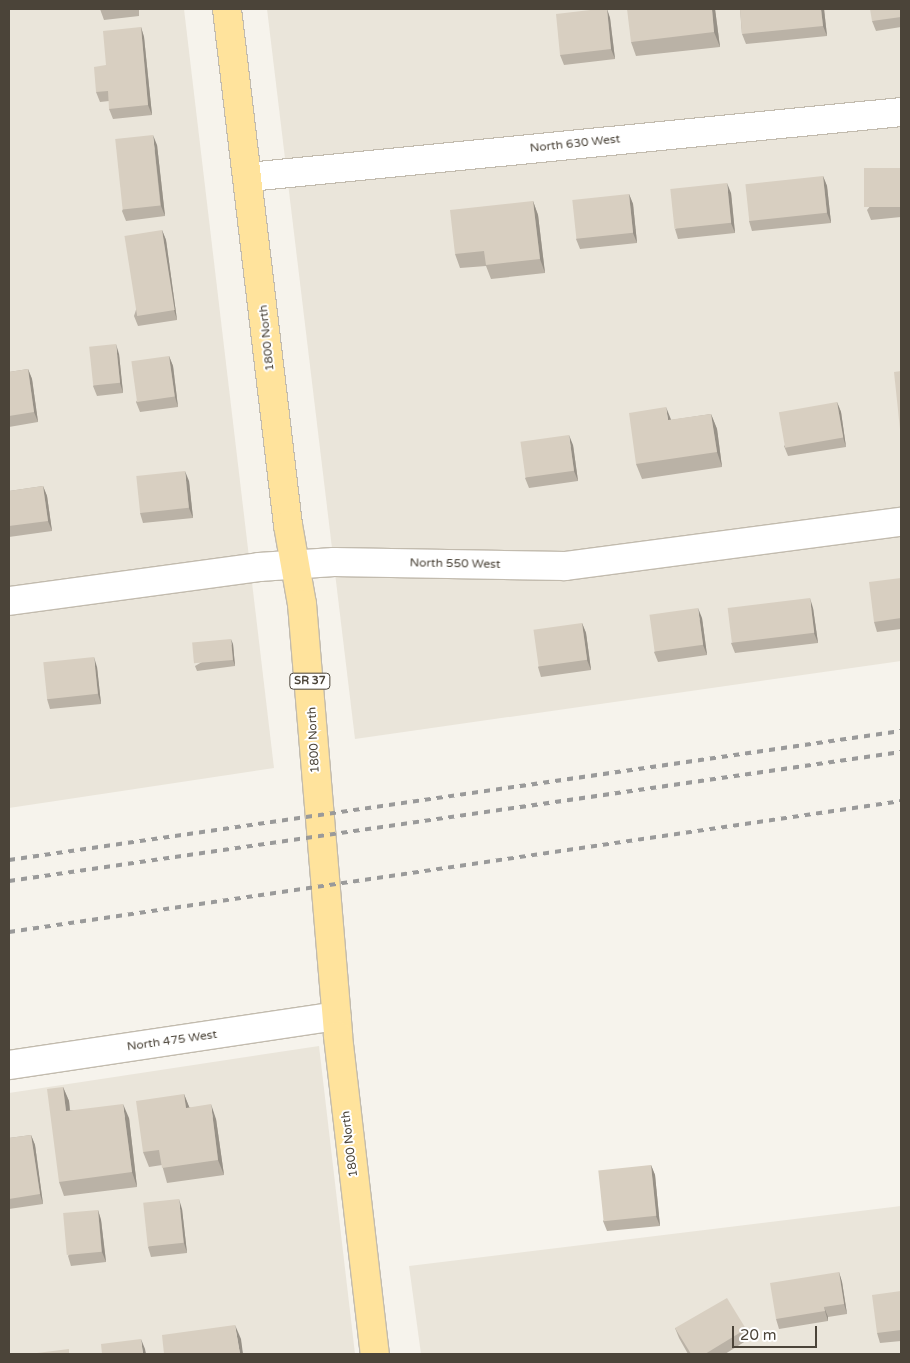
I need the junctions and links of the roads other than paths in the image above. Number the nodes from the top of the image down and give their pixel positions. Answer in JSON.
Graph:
{"nodes":[{"id":1,"x":227,"y":9,"type":"edge"},
{"id":2,"x":901,"y":112,"type":"edge"},
{"id":3,"x":249,"y":177,"type":"junction"},
{"id":4,"x":901,"y":522,"type":"edge"},
{"id":5,"x":296,"y":564,"type":"junction"},
{"id":6,"x":9,"y":601,"type":"edge"},
{"id":7,"x":336,"y":1016,"type":"junction"},
{"id":8,"x":9,"y":1065,"type":"edge"},
{"id":9,"x":375,"y":1354,"type":"edge"}],
"edges":[{"from":1,"to":3,"type":"main road","name":"1800 North","number":"SR 37"},
{"from":2,"to":3,"type":"street","name":"North 630 West"},
{"from":3,"to":5,"type":"main road","name":"1800 North","number":"SR 37"},
{"from":4,"to":5,"type":"street","name":"North 550 West"},
{"from":5,"to":6,"type":"street","name":"North 550 West"},
{"from":5,"to":7,"type":"main road","name":"1800 North","number":"SR 37"},
{"from":7,"to":8,"type":"street","name":"North 475 West"},
{"from":7,"to":9,"type":"main road","name":"1800 North","number":"SR 37"}]}
